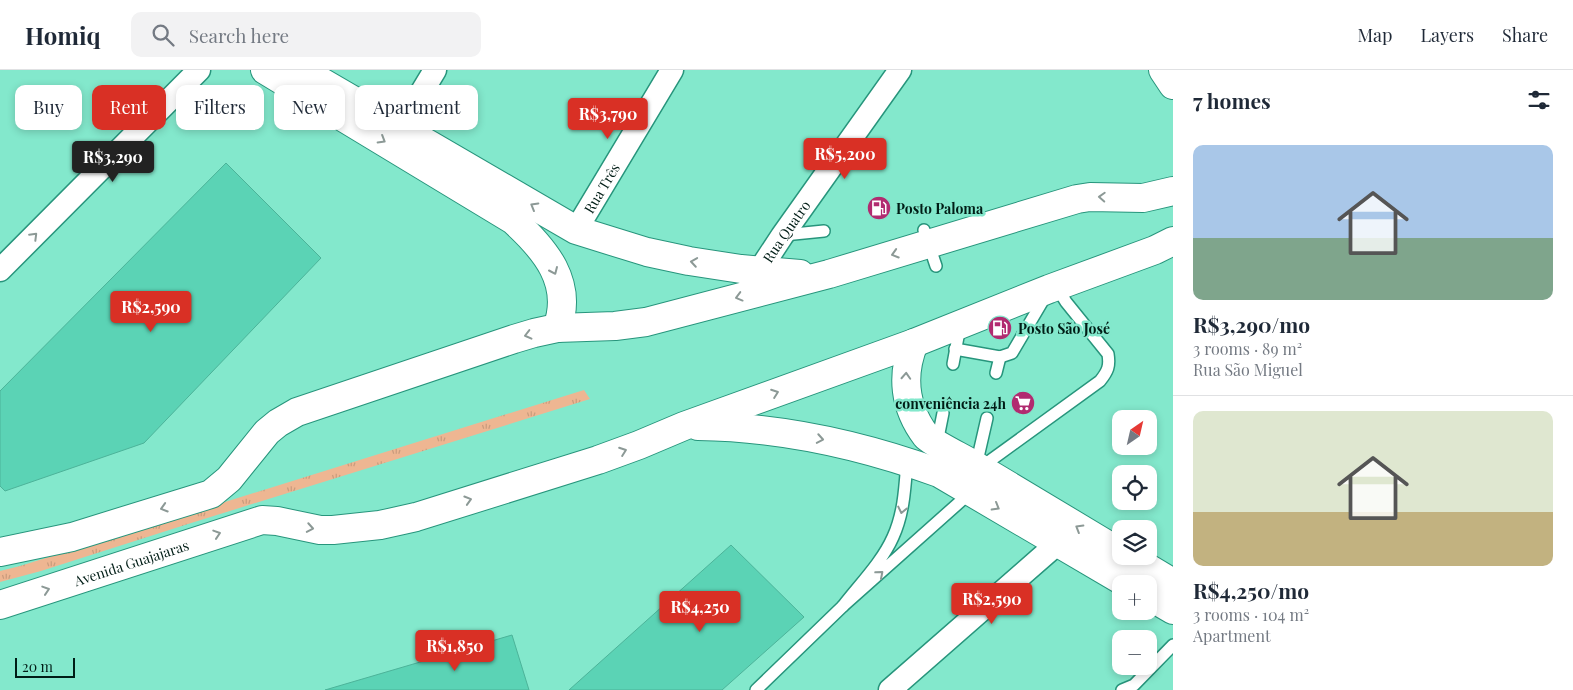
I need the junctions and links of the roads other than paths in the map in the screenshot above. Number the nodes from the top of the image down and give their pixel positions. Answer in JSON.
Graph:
{"nodes":[{"id":1,"x":199,"y":70,"type":"edge"},
{"id":2,"x":265,"y":70,"type":"edge"},
{"id":3,"x":301,"y":70,"type":"edge"},
{"id":4,"x":435,"y":70,"type":"edge"},
{"id":5,"x":672,"y":70,"type":"edge"},
{"id":6,"x":900,"y":70,"type":"edge"},
{"id":7,"x":1163,"y":70,"type":"edge"},
{"id":8,"x":426,"y":85,"type":"edge"},
{"id":9,"x":1173,"y":85,"type":"edge"},
{"id":10,"x":355,"y":102,"type":"edge"},
{"id":11,"x":403,"y":130,"type":"edge"},
{"id":12,"x":1162,"y":194,"type":"edge"},
{"id":13,"x":576,"y":230,"type":"junction"},
{"id":14,"x":824,"y":231,"type":"dead end"},
{"id":15,"x":782,"y":236,"type":"junction"},
{"id":16,"x":1173,"y":241,"type":"edge"},
{"id":17,"x":0,"y":270,"type":"edge"},
{"id":18,"x":759,"y":271,"type":"junction"},
{"id":19,"x":829,"y":274,"type":"junction"},
{"id":20,"x":1053,"y":288,"type":"junction"},
{"id":21,"x":558,"y":328,"type":"junction"},
{"id":22,"x":958,"y":337,"type":"junction"},
{"id":23,"x":914,"y":343,"type":"junction"},
{"id":24,"x":1000,"y":357,"type":"junction"},
{"id":25,"x":953,"y":364,"type":"dead end"},
{"id":26,"x":996,"y":373,"type":"dead end"},
{"id":27,"x":943,"y":413,"type":"dead end"},
{"id":28,"x":987,"y":418,"type":"dead end"},
{"id":29,"x":684,"y":426,"type":"junction"},
{"id":30,"x":932,"y":440,"type":"junction"},
{"id":31,"x":907,"y":461,"type":"junction"},
{"id":32,"x":976,"y":476,"type":"junction"},
{"id":33,"x":1058,"y":543,"type":"junction"},
{"id":34,"x":1112,"y":547,"type":"edge"},
{"id":35,"x":0,"y":552,"type":"edge"},
{"id":36,"x":1143,"y":565,"type":"edge"},
{"id":37,"x":1113,"y":575,"type":"edge"},
{"id":38,"x":1173,"y":583,"type":"edge"},
{"id":39,"x":1157,"y":601,"type":"edge"},
{"id":40,"x":0,"y":605,"type":"edge"},
{"id":41,"x":843,"y":606,"type":"junction"},
{"id":42,"x":1173,"y":610,"type":"edge"},
{"id":43,"x":1173,"y":645,"type":"edge"},
{"id":44,"x":896,"y":684,"type":"edge"},
{"id":45,"x":1133,"y":687,"type":"edge"},
{"id":46,"x":756,"y":690,"type":"edge"},
{"id":47,"x":1122,"y":690,"type":"edge"}],
"edges":[{"from":17,"to":1,"type":"street","one_way":true},
{"from":2,"to":21,"type":"main road","one_way":true},
{"from":3,"to":10,"type":"main road"},
{"from":4,"to":8,"type":"street"},
{"from":5,"to":13,"type":"street","name":"Rua Três"},
{"from":6,"to":15,"type":"street","name":"Rua Quatro"},
{"from":7,"to":9,"type":"main road"},
{"from":13,"to":11,"type":"main road","one_way":true},
{"from":12,"to":19,"type":"main road","one_way":true},
{"from":18,"to":13,"type":"main road","one_way":true},
{"from":14,"to":15,"type":"lane"},
{"from":15,"to":18,"type":"street","name":"Rua Quatro"},
{"from":16,"to":20,"type":"main road"},
{"from":18,"to":19,"type":"main road"},
{"from":19,"to":21,"type":"main road","one_way":true},
{"from":20,"to":22,"type":"main road"},
{"from":20,"to":24,"type":"lane"},
{"from":20,"to":32,"type":"lane"},
{"from":21,"to":35,"type":"main road","one_way":true},
{"from":22,"to":23,"type":"main road"},
{"from":22,"to":24,"type":"lane"},
{"from":22,"to":25,"type":"lane"},
{"from":29,"to":23,"type":"main road","one_way":true},
{"from":30,"to":23,"type":"main road","one_way":true},
{"from":24,"to":26,"type":"lane"},
{"from":27,"to":30,"type":"lane"},
{"from":28,"to":32,"type":"lane"},
{"from":29,"to":31,"type":"main road","one_way":true},
{"from":40,"to":29,"type":"main road","name":"Avenida Guajajaras","one_way":true},
{"from":30,"to":32,"type":"main road"},
{"from":31,"to":32,"type":"main road"},
{"from":31,"to":41,"type":"lane","one_way":true},
{"from":32,"to":33,"type":"main road","one_way":true},
{"from":34,"to":32,"type":"main road","one_way":true},
{"from":41,"to":32,"type":"lane","one_way":true},
{"from":33,"to":37,"type":"main road"},
{"from":33,"to":44,"type":"street"},
{"from":36,"to":38,"type":"main road"},
{"from":39,"to":42,"type":"main road"},
{"from":41,"to":46,"type":"lane"},
{"from":43,"to":45,"type":"lane"},
{"from":45,"to":47,"type":"lane"}]}
